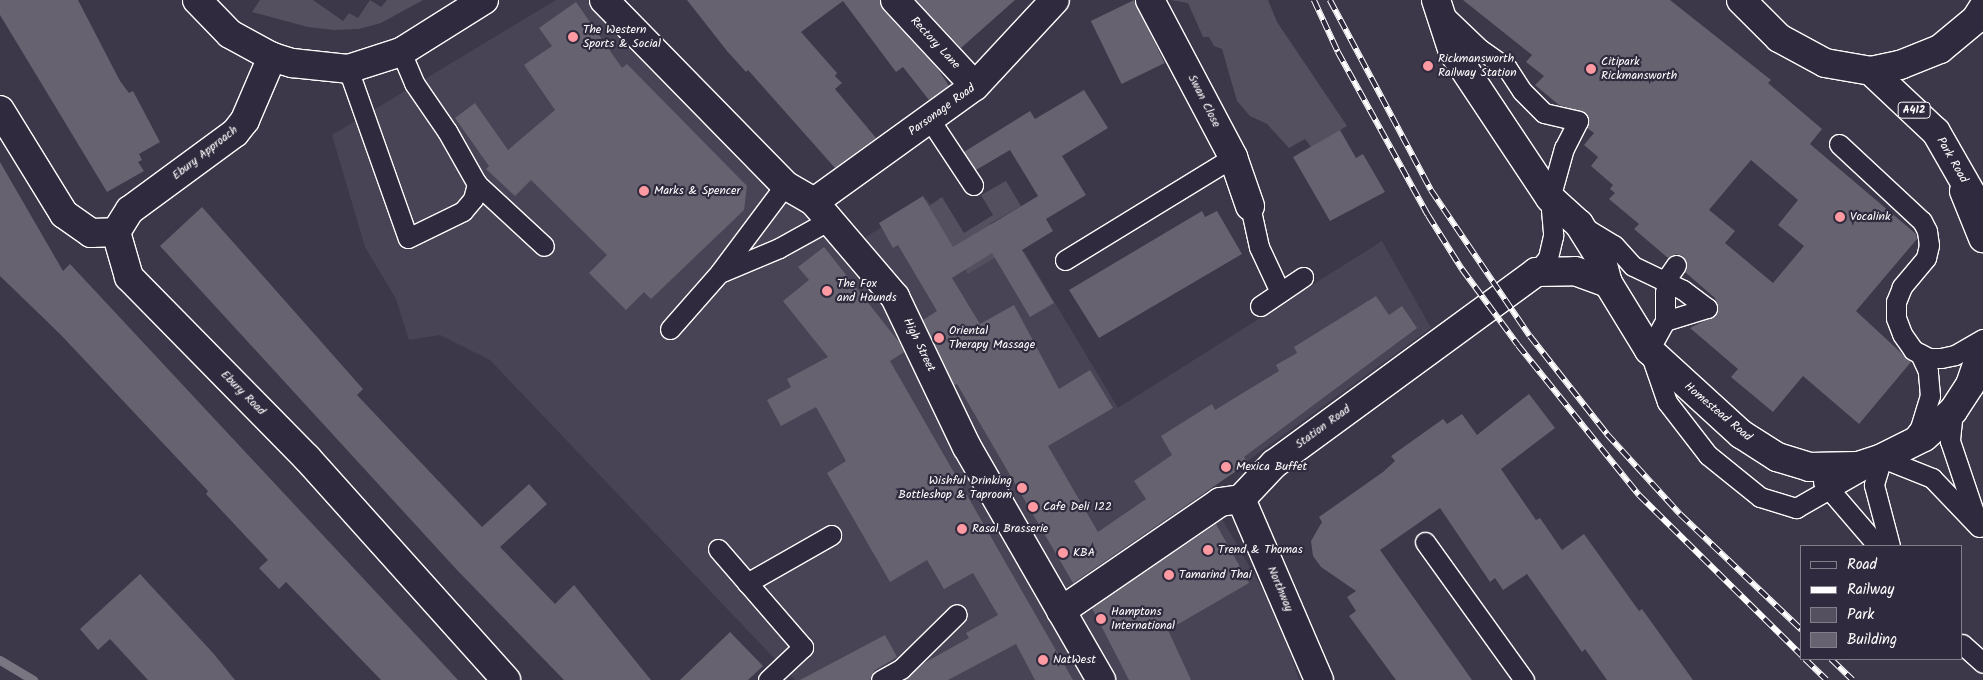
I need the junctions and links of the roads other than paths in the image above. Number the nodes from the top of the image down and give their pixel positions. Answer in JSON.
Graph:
{"nodes":[{"id":1,"x":197,"y":0,"type":"edge"},
{"id":2,"x":484,"y":0,"type":"edge"},
{"id":3,"x":604,"y":0,"type":"edge"},
{"id":4,"x":895,"y":0,"type":"edge"},
{"id":5,"x":1055,"y":0,"type":"edge"},
{"id":6,"x":1150,"y":0,"type":"edge"},
{"id":7,"x":1741,"y":1,"type":"edge"},
{"id":8,"x":1437,"y":5,"type":"edge"},
{"id":9,"x":1983,"y":8,"type":"edge"},
{"id":10,"x":401,"y":52,"type":"junction"},
{"id":11,"x":272,"y":57,"type":"junction"},
{"id":12,"x":348,"y":69,"type":"junction"},
{"id":13,"x":1871,"y":71,"type":"junction"},
{"id":14,"x":975,"y":86,"type":"junction"},
{"id":15,"x":0,"y":110,"type":"edge"},
{"id":16,"x":930,"y":120,"type":"junction"},
{"id":17,"x":1839,"y":144,"type":"dead end"},
{"id":18,"x":1948,"y":155,"type":"junction"},
{"id":19,"x":1233,"y":157,"type":"junction"},
{"id":20,"x":477,"y":184,"type":"junction"},
{"id":21,"x":785,"y":185,"type":"junction"},
{"id":22,"x":973,"y":185,"type":"dead end"},
{"id":23,"x":1550,"y":198,"type":"junction"},
{"id":24,"x":1250,"y":206,"type":"joint"},
{"id":25,"x":821,"y":212,"type":"junction"},
{"id":26,"x":1983,"y":214,"type":"edge"},
{"id":27,"x":1579,"y":224,"type":"junction"},
{"id":28,"x":116,"y":232,"type":"junction"},
{"id":29,"x":1983,"y":238,"type":"edge"},
{"id":30,"x":544,"y":246,"type":"dead end"},
{"id":31,"x":1065,"y":260,"type":"dead end"},
{"id":32,"x":1676,"y":265,"type":"dead end"},
{"id":33,"x":720,"y":272,"type":"junction"},
{"id":34,"x":1536,"y":272,"type":"junction"},
{"id":35,"x":1303,"y":277,"type":"dead end"},
{"id":36,"x":1608,"y":283,"type":"junction"},
{"id":37,"x":1667,"y":283,"type":"junction"},
{"id":38,"x":1280,"y":292,"type":"junction"},
{"id":39,"x":1260,"y":306,"type":"dead end"},
{"id":40,"x":1665,"y":321,"type":"junction"},
{"id":41,"x":670,"y":329,"type":"dead end"},
{"id":42,"x":1983,"y":339,"type":"edge"},
{"id":43,"x":1983,"y":347,"type":"edge"},
{"id":44,"x":1650,"y":350,"type":"junction"},
{"id":45,"x":1920,"y":354,"type":"junction"},
{"id":46,"x":1953,"y":411,"type":"junction"},
{"id":47,"x":1893,"y":454,"type":"junction"},
{"id":48,"x":1808,"y":467,"type":"junction"},
{"id":49,"x":1830,"y":490,"type":"junction"},
{"id":50,"x":1241,"y":499,"type":"junction"},
{"id":51,"x":831,"y":535,"type":"dead end"},
{"id":52,"x":1426,"y":542,"type":"dead end"},
{"id":53,"x":1877,"y":545,"type":"edge"},
{"id":54,"x":1890,"y":545,"type":"edge"},
{"id":55,"x":718,"y":549,"type":"dead end"},
{"id":56,"x":747,"y":582,"type":"junction"},
{"id":57,"x":1061,"y":611,"type":"junction"},
{"id":58,"x":957,"y":614,"type":"dead end"},
{"id":59,"x":1963,"y":645,"type":"edge"},
{"id":60,"x":1983,"y":663,"type":"edge"},
{"id":61,"x":502,"y":679,"type":"edge"},
{"id":62,"x":768,"y":680,"type":"edge"},
{"id":63,"x":882,"y":680,"type":"edge"},
{"id":64,"x":1101,"y":680,"type":"edge"},
{"id":65,"x":1319,"y":680,"type":"edge"},
{"id":66,"x":1524,"y":680,"type":"edge"}],
"edges":[{"from":1,"to":11,"type":"street"},
{"from":2,"to":10,"type":"street"},
{"from":3,"to":21,"type":"street","name":"High Street"},
{"from":4,"to":14,"type":"street","name":"Rectory Lane"},
{"from":5,"to":14,"type":"street","name":"Parsonage Road"},
{"from":6,"to":19,"type":"street","name":"Swan Close"},
{"from":7,"to":13,"type":"street"},
{"from":8,"to":23,"type":"street"},
{"from":8,"to":23,"type":"lane"},
{"from":9,"to":13,"type":"street"},
{"from":10,"to":12,"type":"street"},
{"from":10,"to":20,"type":"lane"},
{"from":11,"to":12,"type":"street"},
{"from":11,"to":28,"type":"street","name":"Ebury Approach"},
{"from":12,"to":20,"type":"lane"},
{"from":13,"to":18,"type":"street","name":"Park Road","number":"A412"},
{"from":14,"to":16,"type":"street","name":"Parsonage Road"},
{"from":15,"to":28,"type":"street"},
{"from":16,"to":22,"type":"lane"},
{"from":16,"to":25,"type":"street","name":"Parsonage Road"},
{"from":17,"to":45,"type":"lane"},
{"from":18,"to":26,"type":"street","name":"Park Road","number":"A412"},
{"from":18,"to":29,"type":"street"},
{"from":19,"to":24,"type":"street","name":"Swan Close"},
{"from":19,"to":31,"type":"lane"},
{"from":20,"to":30,"type":"lane"},
{"from":21,"to":25,"type":"street","name":"High Street"},
{"from":21,"to":33,"type":"lane"},
{"from":23,"to":27,"type":"street"},
{"from":23,"to":34,"type":"lane"},
{"from":24,"to":38,"type":"lane"},
{"from":25,"to":33,"type":"lane"},
{"from":25,"to":57,"type":"street","name":"High Street"},
{"from":27,"to":36,"type":"street"},
{"from":27,"to":37,"type":"lane"},
{"from":28,"to":61,"type":"street","name":"Ebury Road"},
{"from":32,"to":37,"type":"lane"},
{"from":33,"to":41,"type":"lane"},
{"from":34,"to":36,"type":"street"},
{"from":34,"to":50,"type":"street","name":"Station Road"},
{"from":35,"to":38,"type":"lane"},
{"from":36,"to":44,"type":"street","name":"Homestead Road"},
{"from":37,"to":40,"type":"lane"},
{"from":37,"to":40,"type":"lane"},
{"from":38,"to":39,"type":"lane"},
{"from":40,"to":44,"type":"lane"},
{"from":42,"to":45,"type":"lane"},
{"from":43,"to":46,"type":"street","name":"Homestead Road"},
{"from":44,"to":48,"type":"street","name":"Homestead Road"},
{"from":44,"to":49,"type":"lane","name":"Homestead Road"},
{"from":45,"to":47,"type":"lane"},
{"from":46,"to":47,"type":"street","name":"Homestead Road"},
{"from":46,"to":47,"type":"lane"},
{"from":47,"to":48,"type":"street","name":"Homestead Road"},
{"from":47,"to":49,"type":"lane","name":"Homestead Road"},
{"from":47,"to":54,"type":"lane"},
{"from":48,"to":49,"type":"lane"},
{"from":49,"to":53,"type":"lane"},
{"from":50,"to":57,"type":"street"},
{"from":50,"to":65,"type":"street","name":"Northway"},
{"from":51,"to":56,"type":"lane"},
{"from":52,"to":66,"type":"lane"},
{"from":55,"to":56,"type":"lane"},
{"from":56,"to":62,"type":"lane"},
{"from":57,"to":64,"type":"street","name":"High Street"},
{"from":58,"to":63,"type":"lane"},
{"from":59,"to":60,"type":"lane"}]}
